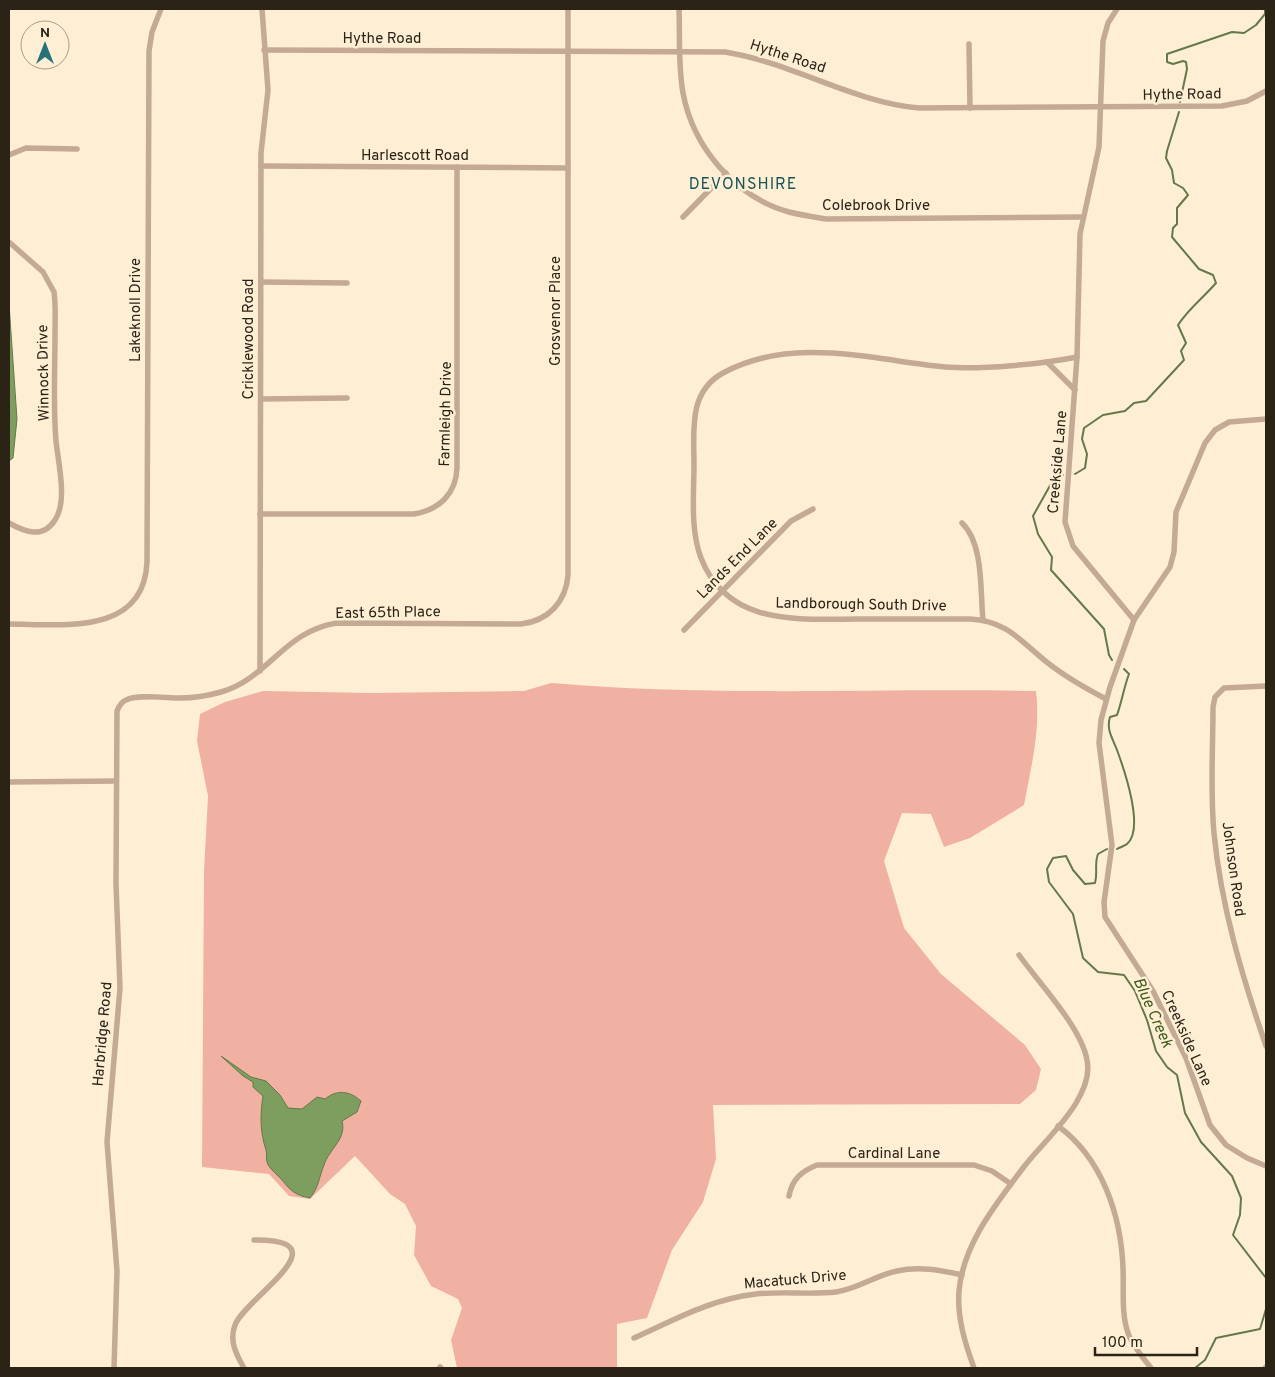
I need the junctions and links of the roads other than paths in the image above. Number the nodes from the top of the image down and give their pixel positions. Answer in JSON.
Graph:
{"nodes":[{"id":1,"x":161,"y":9,"type":"edge"},
{"id":2,"x":262,"y":9,"type":"edge"},
{"id":3,"x":568,"y":9,"type":"edge"},
{"id":4,"x":680,"y":9,"type":"edge"},
{"id":5,"x":1117,"y":9,"type":"edge"},
{"id":6,"x":969,"y":44,"type":"dead end"},
{"id":7,"x":264,"y":50,"type":"junction"},
{"id":8,"x":680,"y":51,"type":"junction"},
{"id":9,"x":567,"y":52,"type":"junction"},
{"id":10,"x":1266,"y":91,"type":"edge"},
{"id":11,"x":970,"y":108,"type":"junction"},
{"id":12,"x":1100,"y":108,"type":"junction"},
{"id":13,"x":77,"y":149,"type":"dead end"},
{"id":14,"x":9,"y":156,"type":"edge"},
{"id":15,"x":262,"y":166,"type":"junction"},
{"id":16,"x":458,"y":168,"type":"junction"},
{"id":17,"x":568,"y":168,"type":"junction"},
{"id":18,"x":726,"y":173,"type":"junction"},
{"id":19,"x":683,"y":216,"type":"dead end"},
{"id":20,"x":1082,"y":217,"type":"junction"},
{"id":21,"x":9,"y":242,"type":"edge"},
{"id":22,"x":261,"y":282,"type":"junction"},
{"id":23,"x":347,"y":283,"type":"dead end"},
{"id":24,"x":1077,"y":357,"type":"junction"},
{"id":25,"x":1047,"y":362,"type":"junction"},
{"id":26,"x":1076,"y":390,"type":"junction"},
{"id":27,"x":347,"y":398,"type":"dead end"},
{"id":28,"x":260,"y":399,"type":"junction"},
{"id":29,"x":1266,"y":419,"type":"edge"},
{"id":30,"x":813,"y":509,"type":"dead end"},
{"id":31,"x":260,"y":514,"type":"junction"},
{"id":32,"x":9,"y":523,"type":"edge"},
{"id":33,"x":962,"y":523,"type":"dead end"},
{"id":34,"x":722,"y":590,"type":"junction"},
{"id":35,"x":554,"y":609,"type":"joint"},
{"id":36,"x":983,"y":620,"type":"junction"},
{"id":37,"x":1134,"y":620,"type":"junction"},
{"id":38,"x":9,"y":624,"type":"edge"},
{"id":39,"x":684,"y":630,"type":"dead end"},
{"id":40,"x":260,"y":671,"type":"junction"},
{"id":41,"x":1266,"y":686,"type":"edge"},
{"id":42,"x":1106,"y":699,"type":"junction"},
{"id":43,"x":121,"y":703,"type":"joint"},
{"id":44,"x":116,"y":781,"type":"junction"},
{"id":45,"x":9,"y":782,"type":"edge"},
{"id":46,"x":1019,"y":956,"type":"dead end"},
{"id":47,"x":1266,"y":1046,"type":"edge"},
{"id":48,"x":1058,"y":1126,"type":"junction"},
{"id":49,"x":1266,"y":1166,"type":"edge"},
{"id":50,"x":1012,"y":1184,"type":"junction"},
{"id":51,"x":789,"y":1196,"type":"dead end"},
{"id":52,"x":254,"y":1240,"type":"dead end"},
{"id":53,"x":962,"y":1274,"type":"junction"},
{"id":54,"x":634,"y":1338,"type":"dead end"},
{"id":55,"x":114,"y":1368,"type":"edge"},
{"id":56,"x":244,"y":1368,"type":"edge"},
{"id":57,"x":974,"y":1368,"type":"edge"},
{"id":58,"x":1151,"y":1368,"type":"edge"}],
"edges":[{"from":1,"to":38,"type":"street","name":"Lakeknoll Drive"},
{"from":2,"to":7,"type":"street","name":"Cricklewood Road"},
{"from":3,"to":9,"type":"street","name":"Grosvenor Place"},
{"from":4,"to":8,"type":"street","name":"Colebrook Drive"},
{"from":5,"to":12,"type":"street","name":"Creekside Lane"},
{"from":6,"to":11,"type":"street"},
{"from":7,"to":9,"type":"street","name":"Hythe Road"},
{"from":7,"to":15,"type":"street","name":"Cricklewood Road"},
{"from":8,"to":9,"type":"street","name":"Hythe Road"},
{"from":8,"to":11,"type":"street","name":"Hythe Road"},
{"from":8,"to":18,"type":"street","name":"Colebrook Drive"},
{"from":9,"to":17,"type":"street","name":"Grosvenor Place"},
{"from":10,"to":12,"type":"street","name":"Hythe Road"},
{"from":11,"to":12,"type":"street","name":"Hythe Road"},
{"from":12,"to":20,"type":"street","name":"Creekside Lane"},
{"from":13,"to":14,"type":"street"},
{"from":15,"to":16,"type":"street","name":"Harlescott Road"},
{"from":15,"to":22,"type":"street","name":"Cricklewood Road"},
{"from":16,"to":17,"type":"street","name":"Harlescott Road"},
{"from":16,"to":31,"type":"street","name":"Farmleigh Drive"},
{"from":17,"to":35,"type":"street","name":"Grosvenor Place"},
{"from":18,"to":19,"type":"street"},
{"from":18,"to":20,"type":"street","name":"Colebrook Drive"},
{"from":20,"to":24,"type":"street","name":"Creekside Lane"},
{"from":21,"to":32,"type":"street","name":"Winnock Drive"},
{"from":22,"to":23,"type":"street"},
{"from":22,"to":28,"type":"street","name":"Cricklewood Road"},
{"from":24,"to":25,"type":"street","name":"Landborough South Drive"},
{"from":24,"to":26,"type":"street","name":"Creekside Lane"},
{"from":25,"to":26,"type":"street"},
{"from":25,"to":34,"type":"street","name":"Landborough South Drive"},
{"from":26,"to":37,"type":"street","name":"Creekside Lane"},
{"from":27,"to":28,"type":"street"},
{"from":28,"to":31,"type":"street","name":"Cricklewood Road"},
{"from":29,"to":37,"type":"street"},
{"from":30,"to":34,"type":"street","name":"Lands End Lane"},
{"from":31,"to":40,"type":"street","name":"Cricklewood Road"},
{"from":33,"to":36,"type":"street"},
{"from":34,"to":36,"type":"street","name":"Landborough South Drive"},
{"from":34,"to":39,"type":"street","name":"Lands End Lane"},
{"from":35,"to":40,"type":"street","name":"East 65th Place"},
{"from":36,"to":42,"type":"street","name":"Landborough South Drive"},
{"from":37,"to":42,"type":"street","name":"Creekside Lane"},
{"from":40,"to":43,"type":"street","name":"East 65th Place"},
{"from":41,"to":47,"type":"street","name":"Johnson Road"},
{"from":42,"to":49,"type":"street","name":"Creekside Lane"},
{"from":43,"to":44,"type":"street","name":"Harbridge Road"},
{"from":44,"to":45,"type":"street"},
{"from":44,"to":55,"type":"street","name":"Harbridge Road"},
{"from":46,"to":48,"type":"street"},
{"from":48,"to":50,"type":"street"},
{"from":48,"to":58,"type":"street"},
{"from":50,"to":51,"type":"street","name":"Cardinal Lane"},
{"from":50,"to":53,"type":"street"},
{"from":52,"to":56,"type":"street"},
{"from":53,"to":54,"type":"street","name":"Macatuck Drive"},
{"from":53,"to":57,"type":"street"}]}
